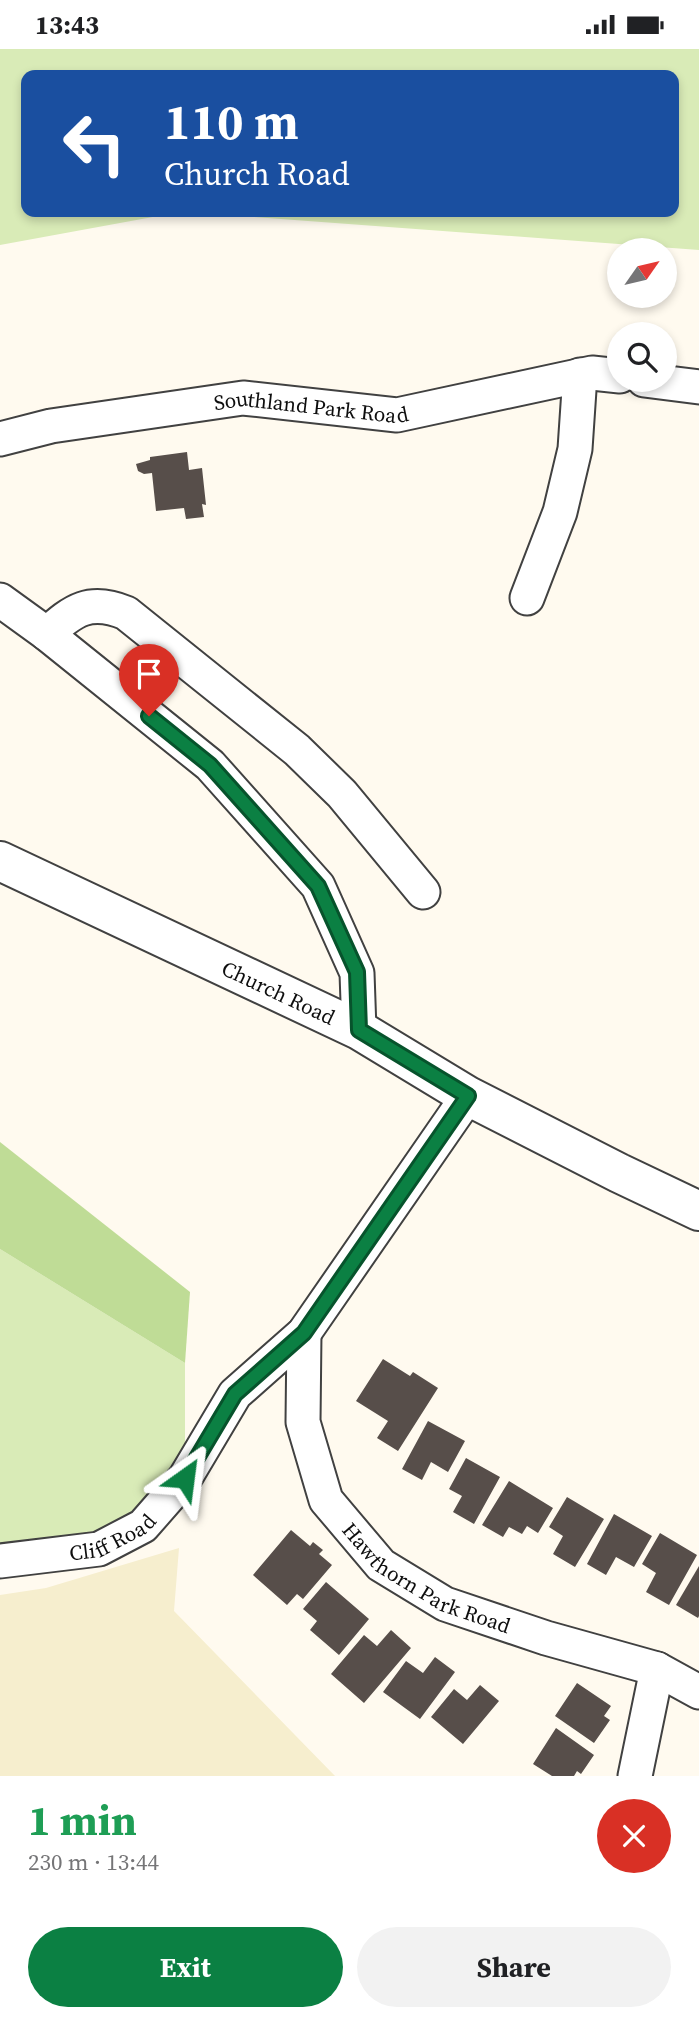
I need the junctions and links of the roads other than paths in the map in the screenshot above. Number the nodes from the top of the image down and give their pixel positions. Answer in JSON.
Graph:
{"nodes":[{"id":1,"x":580,"y":375,"type":"junction"},
{"id":2,"x":607,"y":375,"type":"edge"},
{"id":3,"x":677,"y":384,"type":"edge"},
{"id":4,"x":699,"y":387,"type":"edge"},
{"id":5,"x":0,"y":439,"type":"edge"},
{"id":6,"x":527,"y":599,"type":"dead end"},
{"id":7,"x":0,"y":600,"type":"edge"},
{"id":8,"x":47,"y":634,"type":"junction"},
{"id":9,"x":0,"y":861,"type":"edge"},
{"id":10,"x":423,"y":892,"type":"dead end"},
{"id":11,"x":359,"y":1030,"type":"junction"},
{"id":12,"x":468,"y":1096,"type":"junction"},
{"id":13,"x":699,"y":1211,"type":"edge"},
{"id":14,"x":304,"y":1333,"type":"junction"},
{"id":15,"x":0,"y":1561,"type":"edge"},
{"id":16,"x":657,"y":1669,"type":"junction"},
{"id":17,"x":699,"y":1692,"type":"edge"},
{"id":18,"x":635,"y":1776,"type":"edge"}],
"edges":[{"from":1,"to":2,"type":"street","name":"Southland Park Road"},
{"from":1,"to":5,"type":"street","name":"Southland Park Road"},
{"from":1,"to":6,"type":"street"},
{"from":3,"to":4,"type":"street"},
{"from":7,"to":8,"type":"street"},
{"from":8,"to":10,"type":"street"},
{"from":8,"to":11,"type":"street"},
{"from":9,"to":11,"type":"street","name":"Church Road"},
{"from":11,"to":12,"type":"street","name":"Church Road"},
{"from":12,"to":13,"type":"street","name":"Church Road"},
{"from":12,"to":14,"type":"street","name":"Cliff Road"},
{"from":14,"to":15,"type":"street","name":"Cliff Road"},
{"from":14,"to":16,"type":"street","name":"Hawthorn Park Road"},
{"from":16,"to":17,"type":"street","name":"Hawthorn Park Road"},
{"from":16,"to":18,"type":"street"}]}
